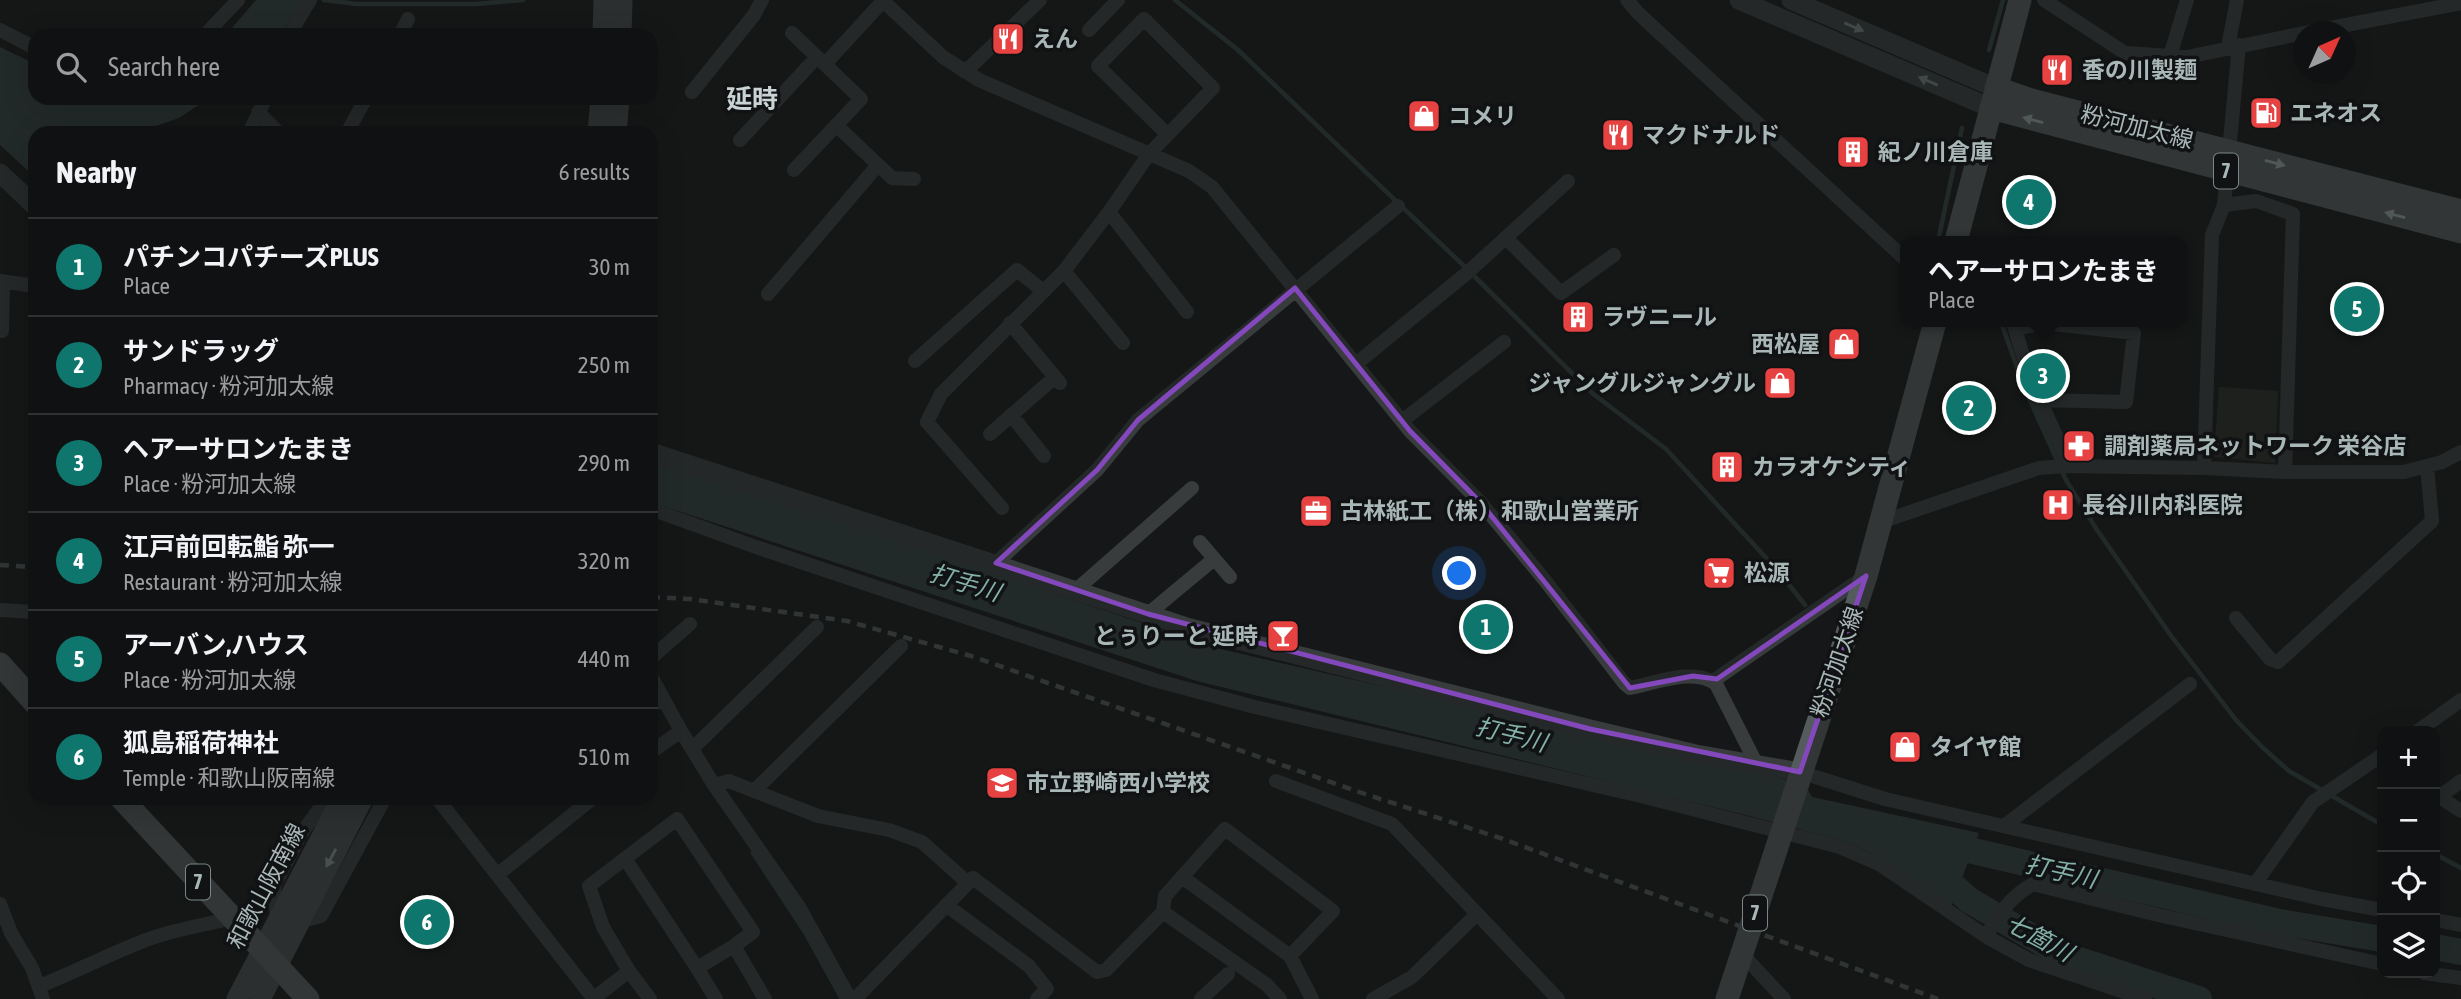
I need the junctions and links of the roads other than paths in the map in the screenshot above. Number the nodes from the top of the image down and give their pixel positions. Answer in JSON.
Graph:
{"nodes":[{"id":1,"x":238,"y":0,"type":"edge"},
{"id":2,"x":604,"y":0,"type":"edge"},
{"id":3,"x":622,"y":0,"type":"edge"},
{"id":4,"x":762,"y":0,"type":"edge"},
{"id":5,"x":1040,"y":0,"type":"edge"},
{"id":6,"x":1118,"y":0,"type":"edge"},
{"id":7,"x":1627,"y":0,"type":"edge"},
{"id":8,"x":1739,"y":0,"type":"edge"},
{"id":9,"x":2020,"y":0,"type":"edge"},
{"id":10,"x":2044,"y":0,"type":"edge"},
{"id":11,"x":2187,"y":0,"type":"edge"},
{"id":12,"x":2237,"y":0,"type":"edge"},
{"id":13,"x":883,"y":1,"type":"edge"},
{"id":14,"x":309,"y":2,"type":"edge"},
{"id":15,"x":2461,"y":3,"type":"edge"},
{"id":16,"x":1785,"y":5,"type":"edge"},
{"id":17,"x":408,"y":19,"type":"dead end"},
{"id":18,"x":2356,"y":23,"type":"edge"},
{"id":19,"x":212,"y":28,"type":"edge"},
{"id":20,"x":293,"y":28,"type":"edge"},
{"id":21,"x":404,"y":28,"type":"edge"},
{"id":22,"x":603,"y":28,"type":"edge"},
{"id":23,"x":621,"y":28,"type":"edge"},
{"id":24,"x":0,"y":30,"type":"edge"},
{"id":25,"x":1088,"y":30,"type":"dead end"},
{"id":26,"x":792,"y":33,"type":"dead end"},
{"id":27,"x":2293,"y":35,"type":"edge"},
{"id":28,"x":28,"y":44,"type":"edge"},
{"id":29,"x":2234,"y":46,"type":"junction"},
{"id":30,"x":2170,"y":56,"type":"junction"},
{"id":31,"x":821,"y":61,"type":"junction"},
{"id":32,"x":965,"y":72,"type":"junction"},
{"id":33,"x":692,"y":92,"type":"dead end"},
{"id":34,"x":1994,"y":98,"type":"junction"},
{"id":35,"x":262,"y":105,"type":"edge"},
{"id":36,"x":362,"y":105,"type":"edge"},
{"id":37,"x":600,"y":105,"type":"edge"},
{"id":38,"x":618,"y":105,"type":"edge"},
{"id":39,"x":258,"y":112,"type":"junction"},
{"id":40,"x":836,"y":125,"type":"junction"},
{"id":41,"x":252,"y":126,"type":"edge"},
{"id":42,"x":272,"y":126,"type":"edge"},
{"id":43,"x":351,"y":126,"type":"edge"},
{"id":44,"x":599,"y":126,"type":"edge"},
{"id":45,"x":617,"y":126,"type":"edge"},
{"id":46,"x":1167,"y":134,"type":"junction"},
{"id":47,"x":740,"y":139,"type":"dead end"},
{"id":48,"x":1149,"y":154,"type":"junction"},
{"id":49,"x":2229,"y":161,"type":"junction"},
{"id":50,"x":878,"y":165,"type":"junction"},
{"id":51,"x":794,"y":170,"type":"dead end"},
{"id":52,"x":0,"y":173,"type":"edge"},
{"id":53,"x":914,"y":179,"type":"dead end"},
{"id":54,"x":1568,"y":181,"type":"dead end"},
{"id":55,"x":28,"y":199,"type":"edge"},
{"id":56,"x":2224,"y":205,"type":"junction"},
{"id":57,"x":1398,"y":206,"type":"dead end"},
{"id":58,"x":2461,"y":211,"type":"edge"},
{"id":59,"x":1109,"y":212,"type":"junction"},
{"id":60,"x":2461,"y":232,"type":"edge"},
{"id":61,"x":1957,"y":236,"type":"edge"},
{"id":62,"x":1506,"y":238,"type":"junction"},
{"id":63,"x":1900,"y":254,"type":"edge"},
{"id":64,"x":1614,"y":255,"type":"dead end"},
{"id":65,"x":1064,"y":271,"type":"junction"},
{"id":66,"x":1,"y":282,"type":"edge"},
{"id":67,"x":28,"y":285,"type":"edge"},
{"id":68,"x":1295,"y":288,"type":"junction"},
{"id":69,"x":1043,"y":291,"type":"junction"},
{"id":70,"x":768,"y":294,"type":"dead end"},
{"id":71,"x":1187,"y":312,"type":"dead end"},
{"id":72,"x":1010,"y":323,"type":"junction"},
{"id":73,"x":1934,"y":327,"type":"edge"},
{"id":74,"x":2013,"y":327,"type":"edge"},
{"id":75,"x":2081,"y":327,"type":"edge"},
{"id":76,"x":2,"y":331,"type":"dead end"},
{"id":77,"x":1504,"y":342,"type":"dead end"},
{"id":78,"x":1124,"y":343,"type":"dead end"},
{"id":79,"x":915,"y":361,"type":"dead end"},
{"id":80,"x":1356,"y":364,"type":"junction"},
{"id":81,"x":2040,"y":400,"type":"junction"},
{"id":82,"x":1010,"y":415,"type":"junction"},
{"id":83,"x":1402,"y":421,"type":"junction"},
{"id":84,"x":990,"y":434,"type":"dead end"},
{"id":85,"x":2461,"y":452,"type":"edge"},
{"id":86,"x":658,"y":454,"type":"edge"},
{"id":87,"x":1044,"y":456,"type":"dead end"},
{"id":88,"x":2064,"y":466,"type":"junction"},
{"id":89,"x":2427,"y":466,"type":"junction"},
{"id":90,"x":2204,"y":468,"type":"junction"},
{"id":91,"x":2285,"y":472,"type":"junction"},
{"id":92,"x":1192,"y":488,"type":"dead end"},
{"id":93,"x":1002,"y":508,"type":"dead end"},
{"id":94,"x":658,"y":512,"type":"edge"},
{"id":95,"x":1881,"y":522,"type":"junction"},
{"id":96,"x":1200,"y":542,"type":"dead end"},
{"id":97,"x":1214,"y":559,"type":"junction"},
{"id":98,"x":996,"y":563,"type":"junction"},
{"id":99,"x":1866,"y":576,"type":"junction"},
{"id":100,"x":1230,"y":578,"type":"dead end"},
{"id":101,"x":1076,"y":590,"type":"junction"},
{"id":102,"x":0,"y":610,"type":"edge"},
{"id":103,"x":28,"y":612,"type":"edge"},
{"id":104,"x":1148,"y":614,"type":"junction"},
{"id":105,"x":2235,"y":618,"type":"dead end"},
{"id":106,"x":690,"y":624,"type":"dead end"},
{"id":107,"x":817,"y":627,"type":"dead end"},
{"id":108,"x":901,"y":646,"type":"dead end"},
{"id":109,"x":658,"y":652,"type":"edge"},
{"id":110,"x":1,"y":667,"type":"edge"},
{"id":111,"x":1713,"y":681,"type":"junction"},
{"id":112,"x":2190,"y":684,"type":"dead end"},
{"id":113,"x":658,"y":689,"type":"edge"},
{"id":114,"x":28,"y":696,"type":"edge"},
{"id":115,"x":2461,"y":700,"type":"edge"},
{"id":116,"x":2425,"y":726,"type":"edge"},
{"id":117,"x":681,"y":731,"type":"junction"},
{"id":118,"x":658,"y":747,"type":"edge"},
{"id":119,"x":692,"y":749,"type":"junction"},
{"id":120,"x":2377,"y":761,"type":"edge"},
{"id":121,"x":1756,"y":763,"type":"junction"},
{"id":122,"x":1799,"y":776,"type":"junction"},
{"id":123,"x":1276,"y":781,"type":"dead end"},
{"id":124,"x":2461,"y":781,"type":"edge"},
{"id":125,"x":714,"y":785,"type":"junction"},
{"id":126,"x":754,"y":791,"type":"junction"},
{"id":127,"x":2440,"y":794,"type":"edge"},
{"id":128,"x":2440,"y":798,"type":"edge"},
{"id":129,"x":127,"y":805,"type":"edge"},
{"id":130,"x":322,"y":805,"type":"edge"},
{"id":131,"x":339,"y":805,"type":"edge"},
{"id":132,"x":359,"y":805,"type":"edge"},
{"id":133,"x":381,"y":805,"type":"edge"},
{"id":134,"x":445,"y":805,"type":"edge"},
{"id":135,"x":584,"y":805,"type":"edge"},
{"id":136,"x":2461,"y":811,"type":"edge"},
{"id":137,"x":2004,"y":826,"type":"junction"},
{"id":138,"x":1782,"y":829,"type":"junction"},
{"id":139,"x":626,"y":860,"type":"junction"},
{"id":140,"x":497,"y":875,"type":"junction"},
{"id":141,"x":1182,"y":877,"type":"junction"},
{"id":142,"x":968,"y":883,"type":"junction"},
{"id":143,"x":2255,"y":884,"type":"junction"},
{"id":144,"x":0,"y":904,"type":"edge"},
{"id":145,"x":946,"y":905,"type":"junction"},
{"id":146,"x":2377,"y":910,"type":"edge"},
{"id":147,"x":1163,"y":912,"type":"junction"},
{"id":148,"x":1478,"y":914,"type":"junction"},
{"id":149,"x":232,"y":918,"type":"junction"},
{"id":150,"x":288,"y":920,"type":"junction"},
{"id":151,"x":2440,"y":921,"type":"edge"},
{"id":152,"x":2461,"y":925,"type":"edge"},
{"id":153,"x":1989,"y":933,"type":"junction"},
{"id":154,"x":5,"y":936,"type":"edge"},
{"id":155,"x":734,"y":946,"type":"junction"},
{"id":156,"x":1742,"y":954,"type":"junction"},
{"id":157,"x":1290,"y":956,"type":"junction"},
{"id":158,"x":270,"y":957,"type":"junction"},
{"id":159,"x":2377,"y":963,"type":"edge"},
{"id":160,"x":697,"y":968,"type":"junction"},
{"id":161,"x":629,"y":971,"type":"junction"},
{"id":162,"x":1228,"y":974,"type":"dead end"},
{"id":163,"x":2440,"y":975,"type":"edge"},
{"id":164,"x":2461,"y":978,"type":"edge"},
{"id":165,"x":41,"y":993,"type":"edge"},
{"id":166,"x":1549,"y":996,"type":"edge"},
{"id":167,"x":237,"y":999,"type":"edge"},
{"id":168,"x":260,"y":999,"type":"edge"},
{"id":169,"x":308,"y":999,"type":"edge"},
{"id":170,"x":593,"y":999,"type":"edge"},
{"id":171,"x":650,"y":999,"type":"edge"},
{"id":172,"x":716,"y":999,"type":"edge"},
{"id":173,"x":765,"y":999,"type":"edge"},
{"id":174,"x":852,"y":999,"type":"edge"},
{"id":175,"x":1037,"y":999,"type":"edge"},
{"id":176,"x":1201,"y":999,"type":"edge"},
{"id":177,"x":1280,"y":999,"type":"edge"},
{"id":178,"x":1311,"y":999,"type":"edge"},
{"id":179,"x":1373,"y":999,"type":"edge"},
{"id":180,"x":1727,"y":999,"type":"edge"},
{"id":181,"x":1784,"y":999,"type":"edge"},
{"id":182,"x":2145,"y":999,"type":"edge"}],
"edges":[{"from":1,"to":19,"type":"street"},
{"from":2,"to":22,"type":"main road"},
{"from":3,"to":23,"type":"main road"},
{"from":4,"to":33,"type":"street"},
{"from":5,"to":32,"type":"street"},
{"from":6,"to":25,"type":"street"},
{"from":7,"to":63,"type":"street"},
{"from":8,"to":16,"type":"street"},
{"from":9,"to":34,"type":"main road"},
{"from":10,"to":30,"type":"street"},
{"from":11,"to":30,"type":"street"},
{"from":12,"to":29,"type":"street"},
{"from":13,"to":31,"type":"street"},
{"from":13,"to":32,"type":"street"},
{"from":14,"to":20,"type":"street"},
{"from":15,"to":18,"type":"street"},
{"from":16,"to":34,"type":"street"},
{"from":17,"to":21,"type":"street"},
{"from":24,"to":28,"type":"street"},
{"from":26,"to":31,"type":"street"},
{"from":27,"to":29,"type":"street"},
{"from":29,"to":30,"type":"street"},
{"from":29,"to":49,"type":"street"},
{"from":31,"to":40,"type":"street"},
{"from":31,"to":47,"type":"street"},
{"from":32,"to":48,"type":"street"},
{"from":34,"to":49,"type":"main road","name":"粉河加太線","number":"7"},
{"from":34,"to":61,"type":"main road"},
{"from":35,"to":39,"type":"street"},
{"from":36,"to":43,"type":"street"},
{"from":37,"to":44,"type":"main road"},
{"from":38,"to":45,"type":"main road"},
{"from":39,"to":41,"type":"street"},
{"from":39,"to":42,"type":"street"},
{"from":40,"to":50,"type":"street"},
{"from":40,"to":51,"type":"street"},
{"from":46,"to":46,"type":"street"},
{"from":46,"to":48,"type":"street"},
{"from":48,"to":59,"type":"street"},
{"from":48,"to":68,"type":"street"},
{"from":49,"to":56,"type":"street"},
{"from":49,"to":58,"type":"main road","name":"粉河加太線","number":"7","one_way":true},
{"from":60,"to":49,"type":"main road","name":"粉河加太線","number":"7","one_way":true},
{"from":50,"to":53,"type":"street"},
{"from":50,"to":70,"type":"street"},
{"from":52,"to":55,"type":"street"},
{"from":54,"to":62,"type":"street"},
{"from":56,"to":90,"type":"street"},
{"from":56,"to":91,"type":"street"},
{"from":57,"to":68,"type":"street"},
{"from":59,"to":65,"type":"street"},
{"from":59,"to":71,"type":"street"},
{"from":62,"to":64,"type":"street"},
{"from":62,"to":80,"type":"street"},
{"from":65,"to":69,"type":"street"},
{"from":65,"to":78,"type":"street"},
{"from":66,"to":67,"type":"street"},
{"from":66,"to":76,"type":"street"},
{"from":68,"to":80,"type":"street"},
{"from":68,"to":98,"type":"street"},
{"from":69,"to":72,"type":"street"},
{"from":69,"to":79,"type":"street"},
{"from":72,"to":82,"type":"street"},
{"from":72,"to":93,"type":"street"},
{"from":73,"to":95,"type":"main road","name":"粉河加太線","number":"7"},
{"from":74,"to":81,"type":"street"},
{"from":75,"to":81,"type":"street"},
{"from":77,"to":83,"type":"street"},
{"from":80,"to":83,"type":"street"},
{"from":81,"to":88,"type":"street"},
{"from":82,"to":84,"type":"street"},
{"from":82,"to":87,"type":"street"},
{"from":83,"to":111,"type":"street"},
{"from":85,"to":89,"type":"street"},
{"from":86,"to":98,"type":"street"},
{"from":88,"to":90,"type":"street"},
{"from":88,"to":95,"type":"street"},
{"from":89,"to":91,"type":"street"},
{"from":89,"to":105,"type":"street"},
{"from":90,"to":91,"type":"street"},
{"from":92,"to":101,"type":"street"},
{"from":94,"to":138,"type":"street"},
{"from":95,"to":99,"type":"main road","name":"粉河加太線","number":"7"},
{"from":96,"to":97,"type":"street"},
{"from":97,"to":100,"type":"street"},
{"from":97,"to":104,"type":"street"},
{"from":98,"to":101,"type":"street"},
{"from":99,"to":111,"type":"street"},
{"from":99,"to":122,"type":"main road","name":"粉河加太線","number":"7"},
{"from":101,"to":104,"type":"street"},
{"from":102,"to":103,"type":"street"},
{"from":104,"to":121,"type":"street"},
{"from":106,"to":109,"type":"street"},
{"from":107,"to":119,"type":"street"},
{"from":108,"to":126,"type":"street"},
{"from":110,"to":114,"type":"main road"},
{"from":111,"to":121,"type":"street"},
{"from":112,"to":137,"type":"street"},
{"from":113,"to":117,"type":"street"},
{"from":115,"to":116,"type":"street"},
{"from":117,"to":118,"type":"street"},
{"from":117,"to":119,"type":"street"},
{"from":119,"to":125,"type":"street"},
{"from":120,"to":143,"type":"street"},
{"from":121,"to":122,"type":"street"},
{"from":122,"to":137,"type":"street"},
{"from":122,"to":138,"type":"main road","name":"粉河加太線","number":"7"},
{"from":123,"to":148,"type":"street"},
{"from":124,"to":127,"type":"street"},
{"from":125,"to":126,"type":"street"},
{"from":125,"to":174,"type":"street"},
{"from":126,"to":142,"type":"street"},
{"from":128,"to":136,"type":"street"},
{"from":129,"to":149,"type":"main road","number":"7"},
{"from":130,"to":150,"type":"street"},
{"from":131,"to":150,"type":"main road","name":"和歌山阪南線"},
{"from":132,"to":150,"type":"main road","name":"和歌山阪南線","one_way":true},
{"from":133,"to":150,"type":"street"},
{"from":134,"to":140,"type":"street"},
{"from":135,"to":140,"type":"street"},
{"from":137,"to":143,"type":"street"},
{"from":138,"to":153,"type":"street"},
{"from":138,"to":156,"type":"main road","name":"粉河加太線","number":"7"},
{"from":139,"to":155,"type":"street"},
{"from":139,"to":160,"type":"street"},
{"from":139,"to":161,"type":"street"},
{"from":140,"to":170,"type":"street"},
{"from":141,"to":147,"type":"street"},
{"from":141,"to":157,"type":"street"},
{"from":141,"to":157,"type":"street"},
{"from":142,"to":145,"type":"street"},
{"from":142,"to":147,"type":"street"},
{"from":143,"to":146,"type":"street"},
{"from":144,"to":154,"type":"street"},
{"from":145,"to":174,"type":"street"},
{"from":145,"to":175,"type":"street"},
{"from":147,"to":177,"type":"street"},
{"from":148,"to":166,"type":"street"},
{"from":148,"to":179,"type":"street"},
{"from":149,"to":158,"type":"main road","number":"7"},
{"from":149,"to":165,"type":"street"},
{"from":150,"to":158,"type":"main road","name":"和歌山阪南線"},
{"from":151,"to":152,"type":"street"},
{"from":153,"to":159,"type":"street"},
{"from":153,"to":182,"type":"street"},
{"from":154,"to":165,"type":"street"},
{"from":155,"to":160,"type":"street"},
{"from":155,"to":173,"type":"street"},
{"from":156,"to":180,"type":"main road","name":"粉河加太線","number":"7"},
{"from":156,"to":181,"type":"street"},
{"from":157,"to":178,"type":"street"},
{"from":158,"to":167,"type":"main road","name":"和歌山阪南線"},
{"from":158,"to":168,"type":"main road","name":"和歌山阪南線"},
{"from":158,"to":169,"type":"main road","number":"7"},
{"from":160,"to":172,"type":"street"},
{"from":161,"to":170,"type":"street"},
{"from":161,"to":171,"type":"street"},
{"from":162,"to":176,"type":"street"},
{"from":163,"to":164,"type":"street"}]}
